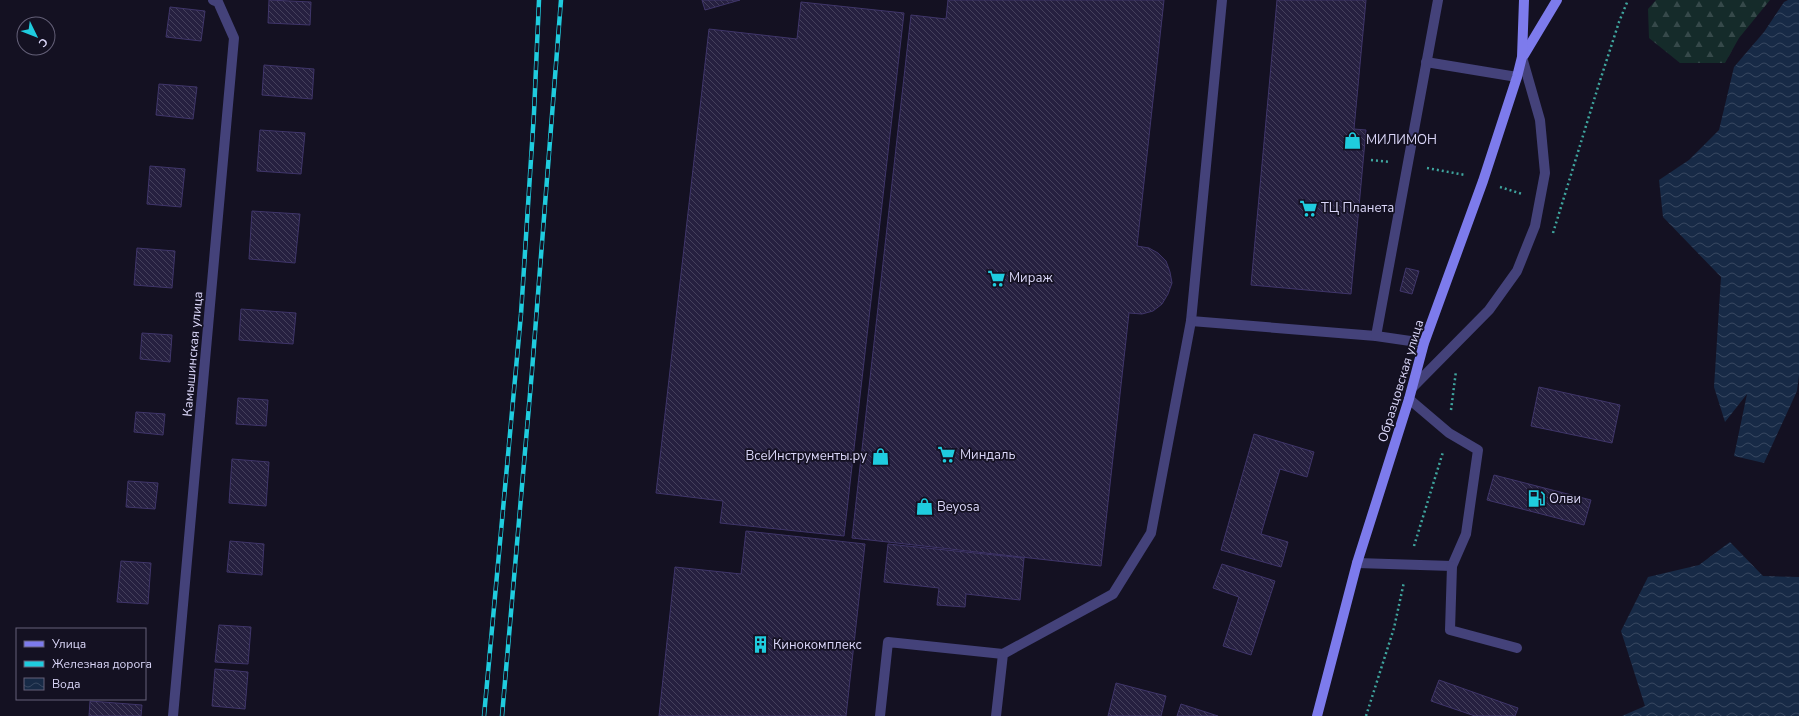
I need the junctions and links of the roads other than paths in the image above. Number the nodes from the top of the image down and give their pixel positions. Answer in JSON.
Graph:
{"nodes":[{"id":1,"x":213,"y":0,"type":"edge"},
{"id":2,"x":1222,"y":0,"type":"edge"},
{"id":3,"x":1438,"y":0,"type":"edge"},
{"id":4,"x":1524,"y":0,"type":"edge"},
{"id":5,"x":1557,"y":0,"type":"edge"},
{"id":6,"x":1522,"y":57,"type":"junction"},
{"id":7,"x":1426,"y":62,"type":"junction"},
{"id":8,"x":1517,"y":77,"type":"junction"},
{"id":9,"x":1191,"y":321,"type":"junction"},
{"id":10,"x":1376,"y":336,"type":"junction"},
{"id":11,"x":1424,"y":343,"type":"junction"},
{"id":12,"x":1413,"y":387,"type":"junction"},
{"id":13,"x":1409,"y":399,"type":"junction"},
{"id":14,"x":1358,"y":563,"type":"junction"},
{"id":15,"x":1452,"y":566,"type":"junction"},
{"id":16,"x":1517,"y":648,"type":"dead end"},
{"id":17,"x":1003,"y":654,"type":"junction"},
{"id":18,"x":173,"y":716,"type":"edge"},
{"id":19,"x":880,"y":716,"type":"edge"},
{"id":20,"x":996,"y":716,"type":"edge"},
{"id":21,"x":1317,"y":716,"type":"edge"}],
"edges":[{"from":1,"to":18,"type":"street","name":"Камышинская улица"},
{"from":2,"to":9,"type":"street"},
{"from":3,"to":7,"type":"street"},
{"from":4,"to":6,"type":"main road"},
{"from":5,"to":6,"type":"main road"},
{"from":6,"to":8,"type":"main road","name":"Образцовская улица"},
{"from":6,"to":12,"type":"street"},
{"from":7,"to":8,"type":"street"},
{"from":7,"to":10,"type":"street"},
{"from":8,"to":11,"type":"main road","name":"Образцовская улица"},
{"from":9,"to":10,"type":"street"},
{"from":9,"to":17,"type":"street"},
{"from":10,"to":11,"type":"street"},
{"from":11,"to":12,"type":"main road","name":"Образцовская улица"},
{"from":12,"to":13,"type":"main road","name":"Образцовская улица"},
{"from":13,"to":14,"type":"main road","name":"Образцовская улица"},
{"from":13,"to":15,"type":"street"},
{"from":14,"to":15,"type":"street"},
{"from":14,"to":21,"type":"main road","name":"Образцовская улица"},
{"from":15,"to":16,"type":"street"},
{"from":17,"to":19,"type":"street"},
{"from":17,"to":20,"type":"street"}]}
